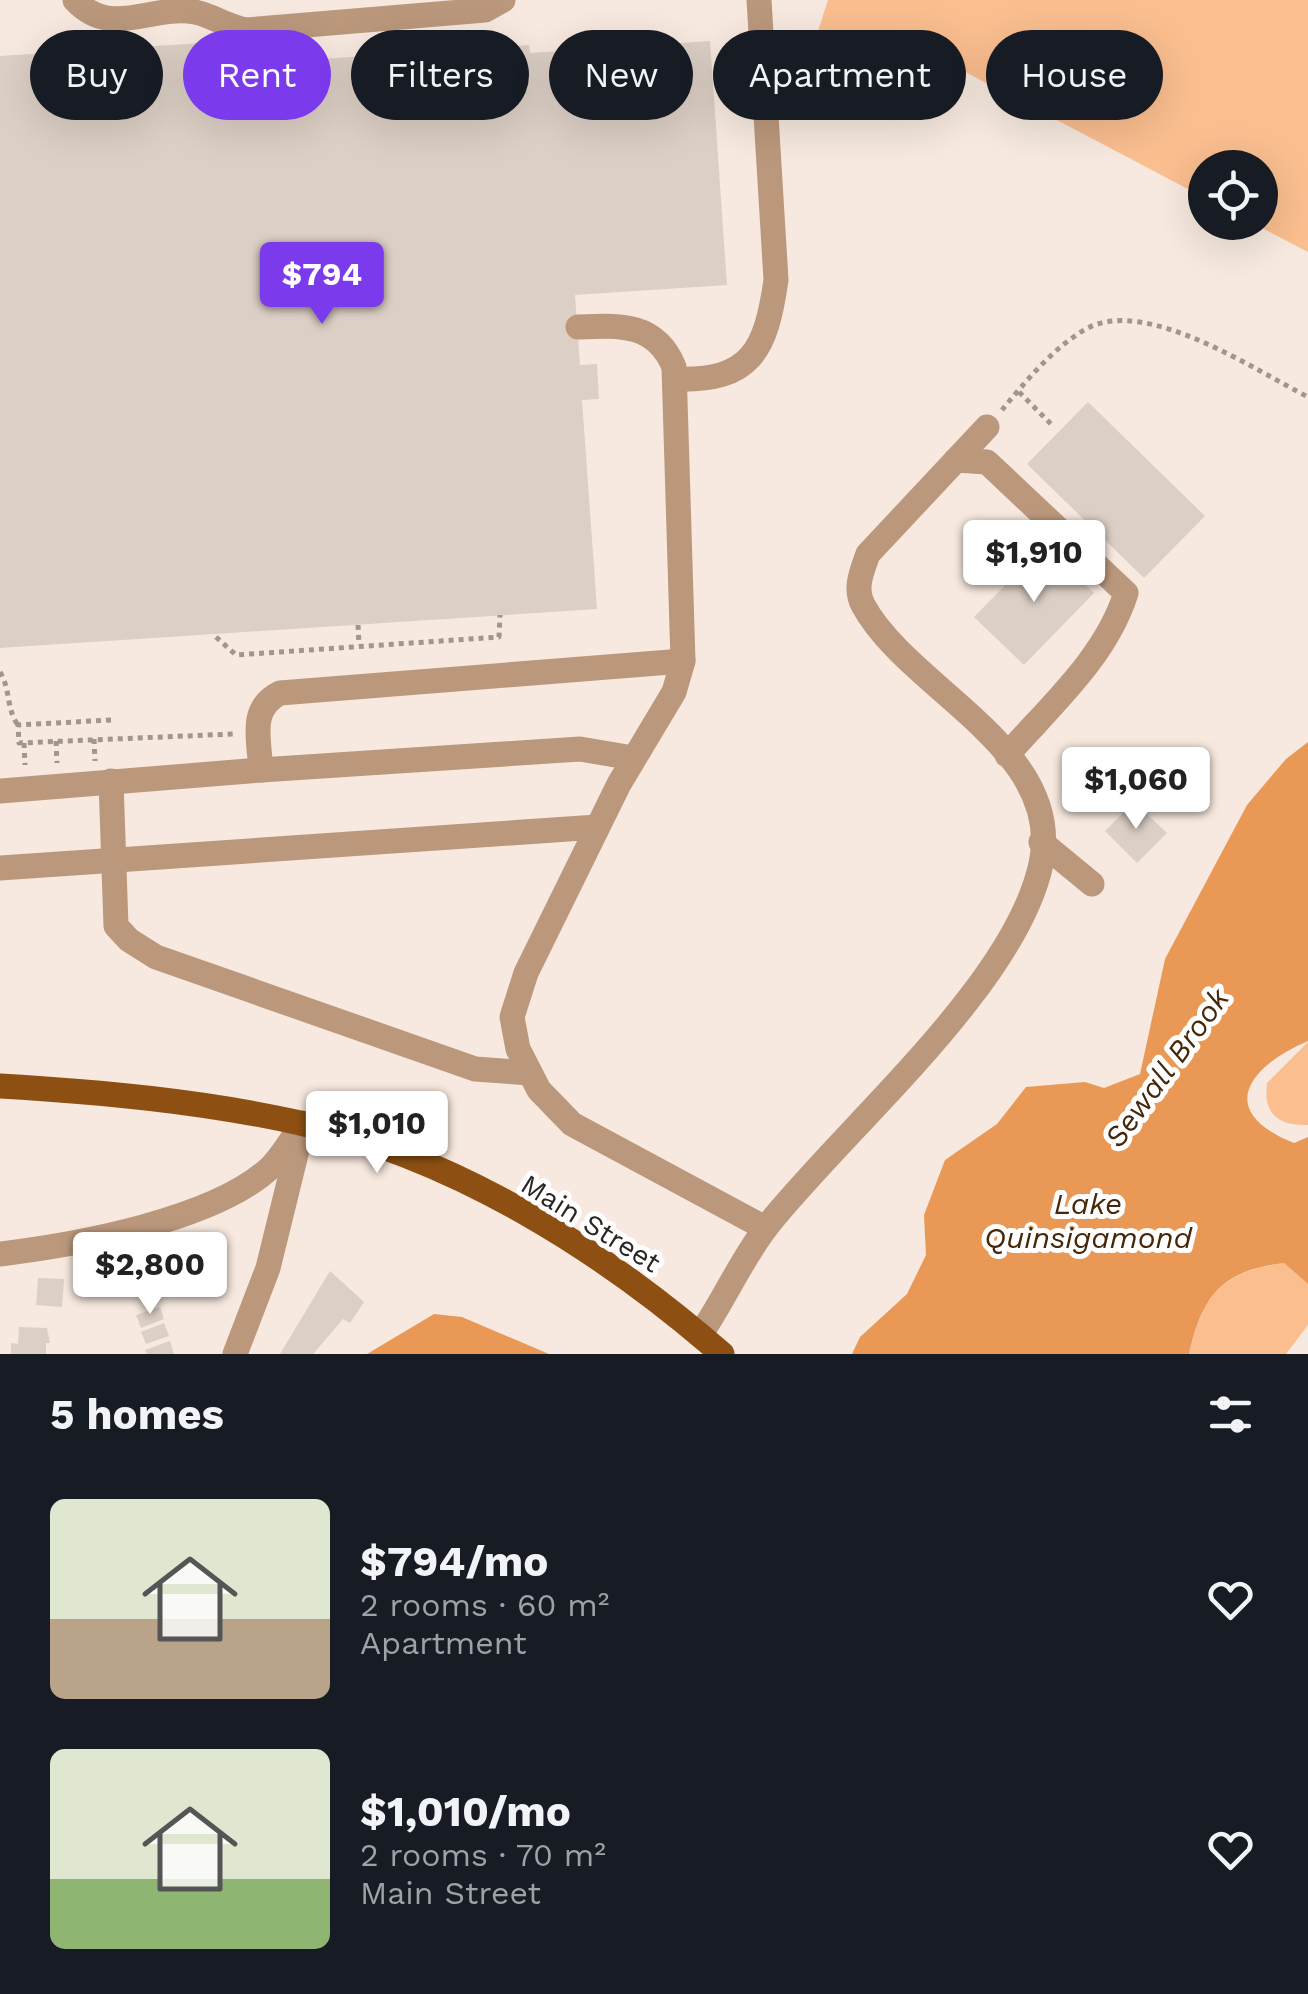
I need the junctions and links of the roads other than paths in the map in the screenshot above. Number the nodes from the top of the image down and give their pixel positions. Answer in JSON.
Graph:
{"nodes":[{"id":1,"x":75,"y":0,"type":"edge"},
{"id":2,"x":503,"y":0,"type":"edge"},
{"id":3,"x":759,"y":0,"type":"edge"},
{"id":4,"x":193,"y":6,"type":"edge"},
{"id":5,"x":578,"y":327,"type":"dead end"},
{"id":6,"x":674,"y":379,"type":"junction"},
{"id":7,"x":986,"y":427,"type":"road end"},
{"id":8,"x":956,"y":460,"type":"junction"},
{"id":9,"x":683,"y":661,"type":"junction"},
{"id":10,"x":1007,"y":755,"type":"junction"},
{"id":11,"x":633,"y":758,"type":"junction"},
{"id":12,"x":261,"y":770,"type":"junction"},
{"id":13,"x":103,"y":773,"type":"junction"},
{"id":14,"x":0,"y":791,"type":"edge"},
{"id":15,"x":597,"y":827,"type":"junction"},
{"id":16,"x":1042,"y":842,"type":"junction"},
{"id":17,"x":114,"y":859,"type":"junction"},
{"id":18,"x":0,"y":868,"type":"edge"},
{"id":19,"x":1092,"y":884,"type":"dead end"},
{"id":20,"x":530,"y":1073,"type":"junction"},
{"id":21,"x":0,"y":1086,"type":"edge"},
{"id":22,"x":303,"y":1123,"type":"junction"},
{"id":23,"x":765,"y":1228,"type":"junction"},
{"id":24,"x":0,"y":1254,"type":"edge"},
{"id":25,"x":700,"y":1336,"type":"junction"},
{"id":26,"x":235,"y":1354,"type":"edge"},
{"id":27,"x":722,"y":1354,"type":"edge"}],
"edges":[{"from":1,"to":4,"type":"street"},
{"from":2,"to":4,"type":"street"},
{"from":3,"to":6,"type":"street"},
{"from":5,"to":6,"type":"street"},
{"from":6,"to":9,"type":"street"},
{"from":7,"to":8,"type":"street"},
{"from":8,"to":10,"type":"street"},
{"from":8,"to":10,"type":"street"},
{"from":9,"to":11,"type":"street"},
{"from":9,"to":12,"type":"street"},
{"from":10,"to":16,"type":"street"},
{"from":11,"to":12,"type":"street"},
{"from":11,"to":15,"type":"street"},
{"from":12,"to":13,"type":"street"},
{"from":13,"to":14,"type":"street"},
{"from":13,"to":17,"type":"street"},
{"from":15,"to":17,"type":"street"},
{"from":15,"to":20,"type":"street"},
{"from":16,"to":19,"type":"street"},
{"from":16,"to":23,"type":"street"},
{"from":17,"to":18,"type":"street"},
{"from":17,"to":20,"type":"street"},
{"from":20,"to":23,"type":"street"},
{"from":21,"to":22,"type":"main road","name":"Main Street"},
{"from":22,"to":24,"type":"street"},
{"from":22,"to":25,"type":"main road","name":"Main Street"},
{"from":22,"to":26,"type":"street"},
{"from":23,"to":25,"type":"street"},
{"from":25,"to":27,"type":"main road","name":"Main Street"}]}
